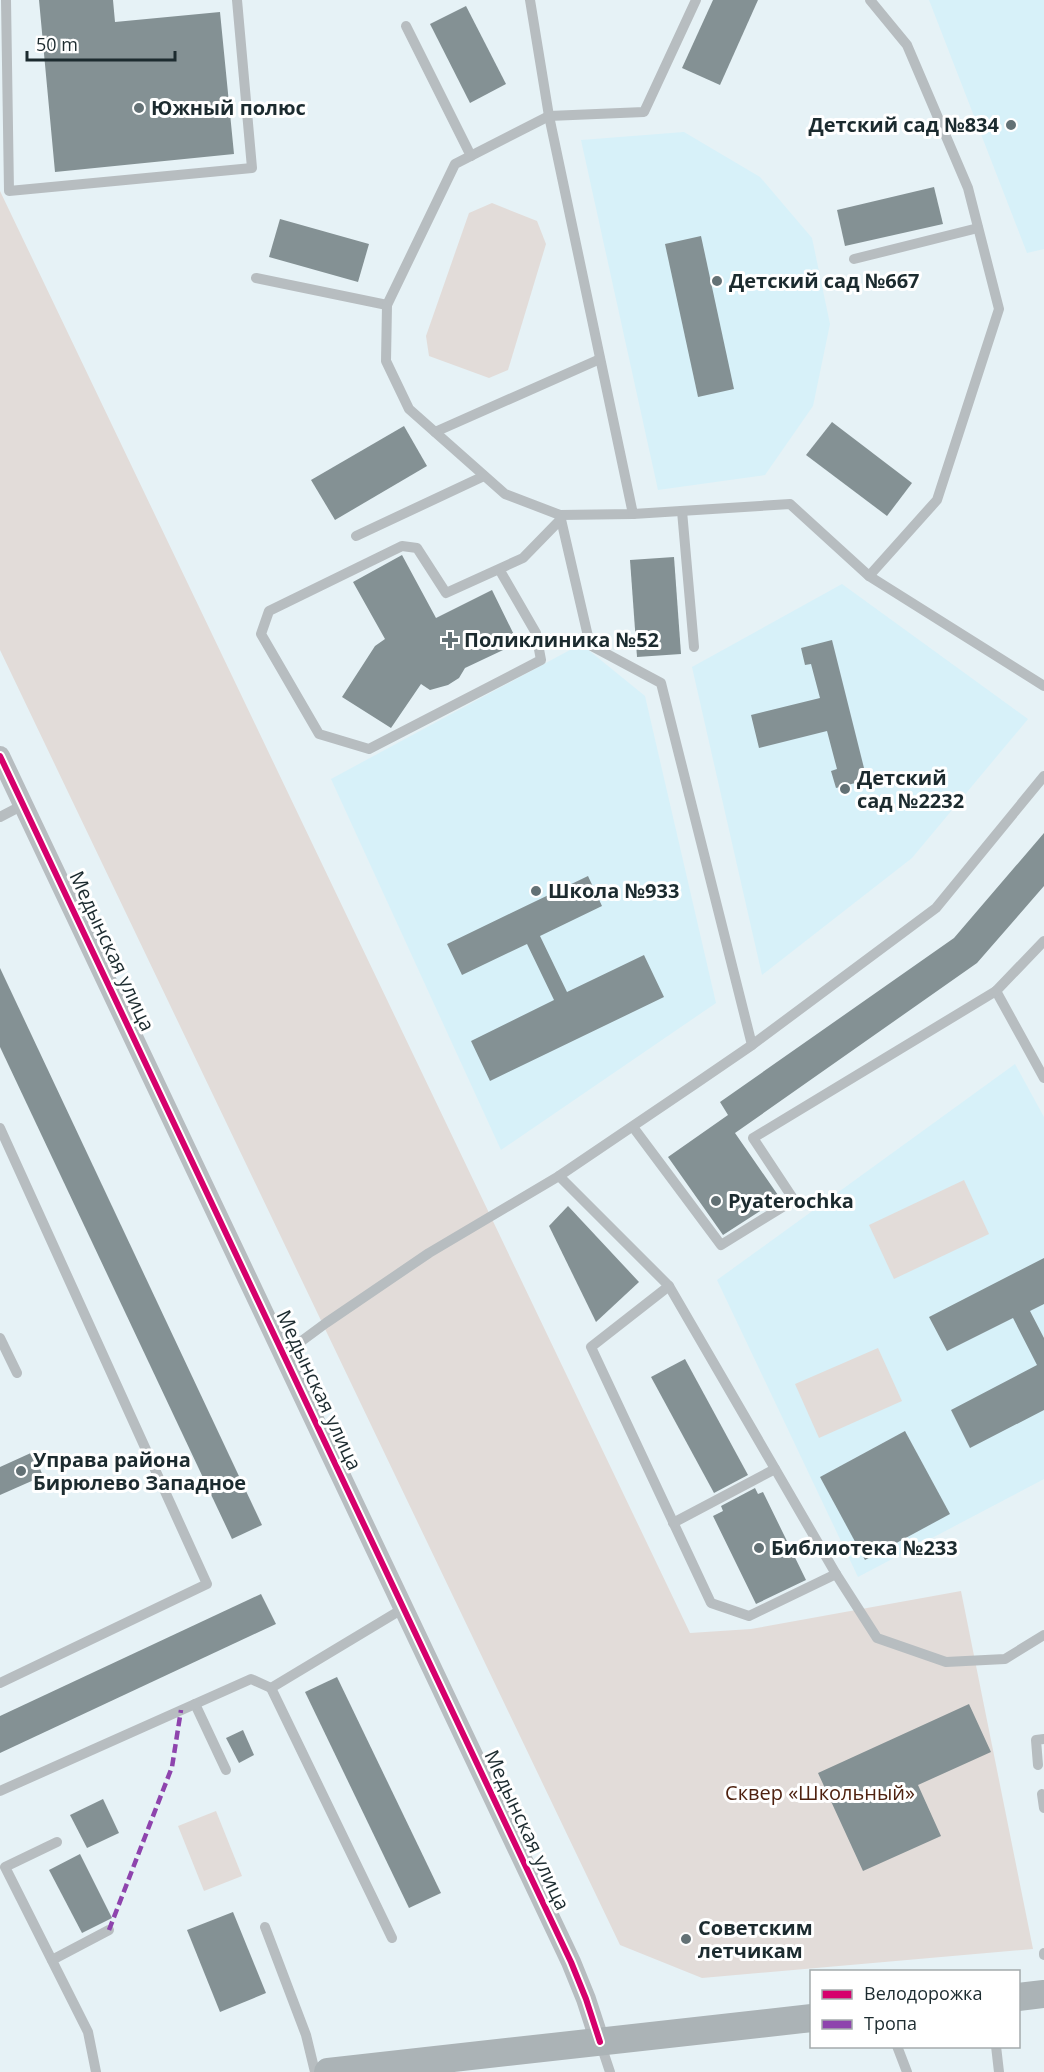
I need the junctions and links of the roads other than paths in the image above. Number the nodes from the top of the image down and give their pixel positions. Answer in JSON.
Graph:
{"nodes":[{"id":1,"x":6,"y":0,"type":"edge"},
{"id":2,"x":237,"y":0,"type":"edge"},
{"id":3,"x":530,"y":0,"type":"edge"},
{"id":4,"x":696,"y":0,"type":"edge"},
{"id":5,"x":870,"y":0,"type":"edge"},
{"id":6,"x":406,"y":26,"type":"dead end"},
{"id":7,"x":549,"y":117,"type":"junction"},
{"id":8,"x":471,"y":156,"type":"junction"},
{"id":9,"x":978,"y":228,"type":"junction"},
{"id":10,"x":854,"y":259,"type":"dead end"},
{"id":11,"x":256,"y":278,"type":"dead end"},
{"id":12,"x":387,"y":305,"type":"junction"},
{"id":13,"x":600,"y":359,"type":"junction"},
{"id":14,"x":435,"y":432,"type":"junction"},
{"id":15,"x":484,"y":476,"type":"junction"},
{"id":16,"x":682,"y":511,"type":"junction"},
{"id":17,"x":633,"y":514,"type":"junction"},
{"id":18,"x":561,"y":517,"type":"junction"},
{"id":19,"x":356,"y":536,"type":"dead end"},
{"id":20,"x":499,"y":569,"type":"junction"},
{"id":21,"x":869,"y":576,"type":"junction"},
{"id":22,"x":694,"y":647,"type":"dead end"},
{"id":23,"x":1044,"y":686,"type":"edge"},
{"id":24,"x":0,"y":756,"type":"edge"},
{"id":25,"x":1044,"y":776,"type":"edge"},
{"id":26,"x":23,"y":805,"type":"junction"},
{"id":27,"x":0,"y":817,"type":"edge"},
{"id":28,"x":1044,"y":941,"type":"edge"},
{"id":29,"x":996,"y":991,"type":"junction"},
{"id":30,"x":752,"y":1045,"type":"junction"},
{"id":31,"x":1044,"y":1078,"type":"edge"},
{"id":32,"x":633,"y":1126,"type":"junction"},
{"id":33,"x":0,"y":1128,"type":"edge"},
{"id":34,"x":559,"y":1176,"type":"junction"},
{"id":35,"x":669,"y":1286,"type":"junction"},
{"id":36,"x":0,"y":1338,"type":"edge"},
{"id":37,"x":284,"y":1354,"type":"junction"},
{"id":38,"x":17,"y":1373,"type":"dead end"},
{"id":39,"x":775,"y":1469,"type":"junction"},
{"id":40,"x":674,"y":1523,"type":"junction"},
{"id":41,"x":836,"y":1574,"type":"junction"},
{"id":42,"x":404,"y":1608,"type":"junction"},
{"id":43,"x":1044,"y":1635,"type":"edge"},
{"id":44,"x":0,"y":1683,"type":"edge"},
{"id":45,"x":271,"y":1688,"type":"junction"},
{"id":46,"x":195,"y":1704,"type":"junction"},
{"id":47,"x":1044,"y":1739,"type":"edge"},
{"id":48,"x":1038,"y":1765,"type":"dead end"},
{"id":49,"x":226,"y":1770,"type":"dead end"},
{"id":50,"x":0,"y":1791,"type":"edge"},
{"id":51,"x":1042,"y":1794,"type":"dead end"},
{"id":52,"x":1044,"y":1808,"type":"edge"},
{"id":53,"x":57,"y":1842,"type":"dead end"},
{"id":54,"x":265,"y":1927,"type":"dead end"},
{"id":55,"x":109,"y":1930,"type":"dead end"},
{"id":56,"x":392,"y":1938,"type":"dead end"},
{"id":57,"x":52,"y":1960,"type":"junction"},
{"id":58,"x":1044,"y":1994,"type":"edge"},
{"id":59,"x":1020,"y":1997,"type":"edge"},
{"id":60,"x":810,"y":2018,"type":"edge"},
{"id":61,"x":600,"y":2042,"type":"junction"},
{"id":62,"x":898,"y":2048,"type":"edge"},
{"id":63,"x":996,"y":2048,"type":"edge"},
{"id":64,"x":96,"y":2072,"type":"edge"},
{"id":65,"x":315,"y":2072,"type":"edge"},
{"id":66,"x":328,"y":2072,"type":"edge"},
{"id":67,"x":610,"y":2072,"type":"edge"},
{"id":68,"x":908,"y":2072,"type":"edge"},
{"id":69,"x":999,"y":2072,"type":"edge"}],
"edges":[{"from":1,"to":2,"type":"lane"},
{"from":3,"to":7,"type":"lane"},
{"from":4,"to":7,"type":"lane"},
{"from":5,"to":9,"type":"lane"},
{"from":6,"to":8,"type":"lane"},
{"from":7,"to":8,"type":"lane"},
{"from":7,"to":13,"type":"lane"},
{"from":8,"to":12,"type":"lane"},
{"from":9,"to":10,"type":"lane"},
{"from":9,"to":21,"type":"lane"},
{"from":11,"to":12,"type":"lane"},
{"from":12,"to":14,"type":"lane"},
{"from":13,"to":14,"type":"lane"},
{"from":13,"to":17,"type":"lane"},
{"from":14,"to":15,"type":"lane"},
{"from":15,"to":18,"type":"lane"},
{"from":15,"to":19,"type":"lane"},
{"from":16,"to":17,"type":"lane"},
{"from":16,"to":21,"type":"lane"},
{"from":16,"to":22,"type":"lane"},
{"from":17,"to":18,"type":"lane"},
{"from":18,"to":20,"type":"lane"},
{"from":18,"to":30,"type":"lane"},
{"from":20,"to":20,"type":"lane"},
{"from":21,"to":23,"type":"lane"},
{"from":24,"to":26,"type":"street","name":"Медынская улица"},
{"from":25,"to":30,"type":"lane"},
{"from":26,"to":27,"type":"lane"},
{"from":26,"to":37,"type":"street","name":"Медынская улица"},
{"from":28,"to":29,"type":"lane"},
{"from":29,"to":31,"type":"lane"},
{"from":29,"to":32,"type":"lane"},
{"from":30,"to":32,"type":"lane"},
{"from":32,"to":34,"type":"lane"},
{"from":33,"to":44,"type":"lane"},
{"from":34,"to":35,"type":"lane"},
{"from":34,"to":37,"type":"lane"},
{"from":35,"to":39,"type":"lane"},
{"from":35,"to":40,"type":"lane"},
{"from":36,"to":38,"type":"lane"},
{"from":37,"to":42,"type":"street","name":"Медынская улица"},
{"from":39,"to":40,"type":"lane"},
{"from":39,"to":41,"type":"lane"},
{"from":40,"to":41,"type":"lane"},
{"from":41,"to":43,"type":"lane"},
{"from":42,"to":45,"type":"lane"},
{"from":42,"to":61,"type":"street","name":"Медынская улица"},
{"from":45,"to":46,"type":"lane"},
{"from":45,"to":56,"type":"lane"},
{"from":46,"to":49,"type":"lane"},
{"from":46,"to":50,"type":"lane"},
{"from":47,"to":48,"type":"lane"},
{"from":51,"to":52,"type":"lane"},
{"from":53,"to":57,"type":"lane"},
{"from":54,"to":65,"type":"lane"},
{"from":55,"to":57,"type":"lane"},
{"from":57,"to":64,"type":"lane"},
{"from":58,"to":59,"type":"street"},
{"from":60,"to":61,"type":"street"},
{"from":61,"to":66,"type":"street"},
{"from":61,"to":67,"type":"lane"},
{"from":62,"to":68,"type":"lane"},
{"from":63,"to":69,"type":"lane"}]}
